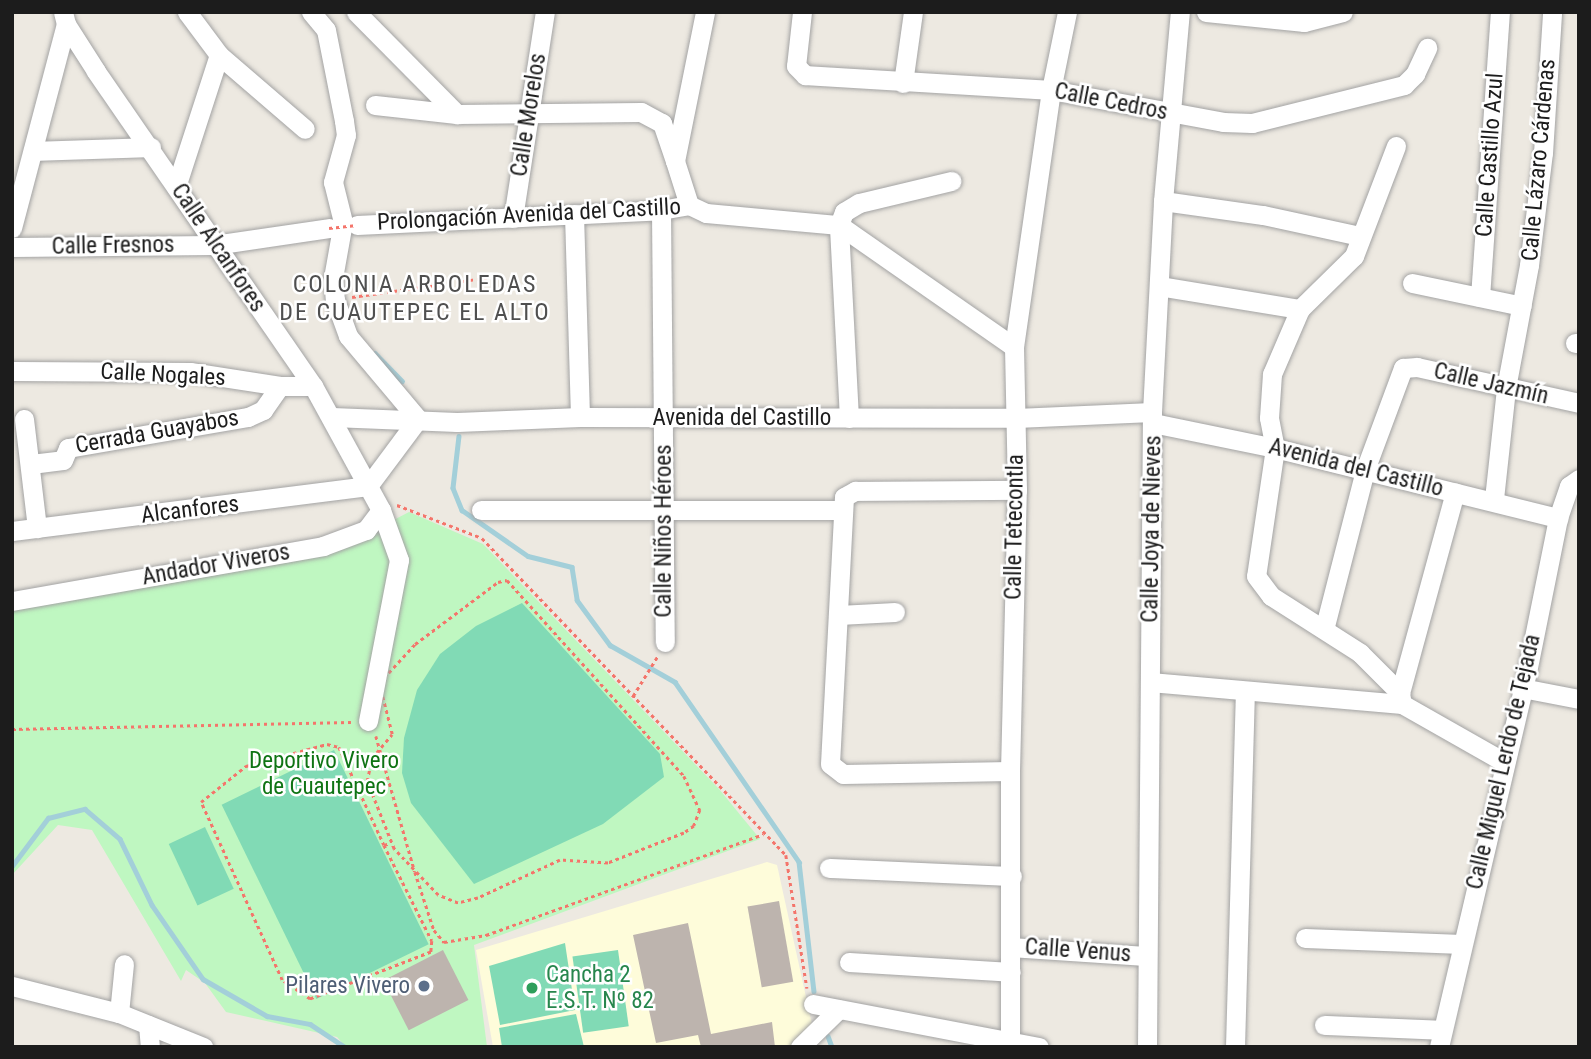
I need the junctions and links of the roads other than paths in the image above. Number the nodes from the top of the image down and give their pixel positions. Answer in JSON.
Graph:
{"nodes":[{"id":1,"x":187,"y":12,"type":"edge"},
{"id":2,"x":311,"y":12,"type":"edge"},
{"id":3,"x":356,"y":12,"type":"edge"},
{"id":4,"x":378,"y":12,"type":"edge"},
{"id":5,"x":545,"y":12,"type":"edge"},
{"id":6,"x":705,"y":12,"type":"edge"},
{"id":7,"x":802,"y":12,"type":"edge"},
{"id":8,"x":913,"y":12,"type":"edge"},
{"id":9,"x":1067,"y":12,"type":"edge"},
{"id":10,"x":1180,"y":12,"type":"edge"},
{"id":11,"x":1206,"y":12,"type":"edge"},
{"id":12,"x":1343,"y":12,"type":"edge"},
{"id":13,"x":1500,"y":12,"type":"edge"},
{"id":14,"x":1552,"y":12,"type":"edge"},
{"id":15,"x":64,"y":18,"type":"edge"},
{"id":16,"x":376,"y":32,"type":"junction"},
{"id":17,"x":1427,"y":48,"type":"dead end"},
{"id":18,"x":219,"y":55,"type":"junction"},
{"id":19,"x":903,"y":83,"type":"junction"},
{"id":20,"x":1051,"y":90,"type":"junction"},
{"id":21,"x":375,"y":105,"type":"dead end"},
{"id":22,"x":457,"y":114,"type":"junction"},
{"id":23,"x":1171,"y":114,"type":"junction"},
{"id":24,"x":529,"y":115,"type":"junction"},
{"id":25,"x":305,"y":129,"type":"dead end"},
{"id":26,"x":1396,"y":146,"type":"dead end"},
{"id":27,"x":151,"y":147,"type":"junction"},
{"id":28,"x":33,"y":151,"type":"junction"},
{"id":29,"x":675,"y":161,"type":"junction"},
{"id":30,"x":951,"y":181,"type":"dead end"},
{"id":31,"x":176,"y":187,"type":"junction"},
{"id":32,"x":1163,"y":201,"type":"junction"},
{"id":33,"x":689,"y":205,"type":"junction"},
{"id":34,"x":661,"y":210,"type":"junction"},
{"id":35,"x":574,"y":214,"type":"junction"},
{"id":36,"x":513,"y":218,"type":"junction"},
{"id":37,"x":357,"y":225,"type":"road end"},
{"id":38,"x":839,"y":225,"type":"junction"},
{"id":39,"x":12,"y":228,"type":"edge"},
{"id":40,"x":329,"y":228,"type":"road end"},
{"id":41,"x":1360,"y":236,"type":"junction"},
{"id":42,"x":214,"y":245,"type":"junction"},
{"id":43,"x":12,"y":247,"type":"edge"},
{"id":44,"x":1412,"y":283,"type":"dead end"},
{"id":45,"x":1159,"y":286,"type":"junction"},
{"id":46,"x":1480,"y":297,"type":"junction"},
{"id":47,"x":1522,"y":306,"type":"junction"},
{"id":48,"x":1300,"y":309,"type":"junction"},
{"id":49,"x":1014,"y":347,"type":"junction"},
{"id":50,"x":12,"y":371,"type":"edge"},
{"id":51,"x":280,"y":386,"type":"junction"},
{"id":52,"x":313,"y":386,"type":"junction"},
{"id":53,"x":1506,"y":388,"type":"junction"},
{"id":54,"x":1579,"y":403,"type":"edge"},
{"id":55,"x":332,"y":417,"type":"junction"},
{"id":56,"x":580,"y":417,"type":"junction"},
{"id":57,"x":663,"y":417,"type":"junction"},
{"id":58,"x":849,"y":418,"type":"junction"},
{"id":59,"x":1016,"y":418,"type":"junction"},
{"id":60,"x":1153,"y":418,"type":"junction"},
{"id":61,"x":24,"y":419,"type":"dead end"},
{"id":62,"x":418,"y":419,"type":"junction"},
{"id":63,"x":1275,"y":448,"type":"junction"},
{"id":64,"x":31,"y":464,"type":"junction"},
{"id":65,"x":1365,"y":470,"type":"junction"},
{"id":66,"x":1576,"y":480,"type":"edge"},
{"id":67,"x":368,"y":486,"type":"junction"},
{"id":68,"x":1017,"y":490,"type":"junction"},
{"id":69,"x":1455,"y":492,"type":"junction"},
{"id":70,"x":1494,"y":499,"type":"junction"},
{"id":71,"x":846,"y":502,"type":"junction"},
{"id":72,"x":381,"y":510,"type":"junction"},
{"id":73,"x":481,"y":510,"type":"dead end"},
{"id":74,"x":662,"y":511,"type":"junction"},
{"id":75,"x":1558,"y":518,"type":"junction"},
{"id":76,"x":37,"y":528,"type":"junction"},
{"id":77,"x":12,"y":531,"type":"edge"},
{"id":78,"x":12,"y":601,"type":"edge"},
{"id":79,"x":895,"y":612,"type":"dead end"},
{"id":80,"x":839,"y":615,"type":"junction"},
{"id":81,"x":1325,"y":626,"type":"junction"},
{"id":82,"x":662,"y":649,"type":"road end"},
{"id":83,"x":1150,"y":682,"type":"junction"},
{"id":84,"x":1522,"y":688,"type":"junction"},
{"id":85,"x":1245,"y":693,"type":"junction"},
{"id":86,"x":1401,"y":699,"type":"junction"},
{"id":87,"x":1579,"y":699,"type":"edge"},
{"id":88,"x":368,"y":721,"type":"road end"},
{"id":89,"x":1504,"y":762,"type":"junction"},
{"id":90,"x":1010,"y":771,"type":"junction"},
{"id":91,"x":829,"y":868,"type":"dead end"},
{"id":92,"x":1012,"y":876,"type":"junction"},
{"id":93,"x":1305,"y":938,"type":"dead end"},
{"id":94,"x":1462,"y":944,"type":"junction"},
{"id":95,"x":1010,"y":947,"type":"junction"},
{"id":96,"x":1146,"y":956,"type":"junction"},
{"id":97,"x":849,"y":962,"type":"dead end"},
{"id":98,"x":124,"y":964,"type":"dead end"},
{"id":99,"x":1011,"y":972,"type":"junction"},
{"id":100,"x":12,"y":986,"type":"edge"},
{"id":101,"x":813,"y":1004,"type":"road end"},
{"id":102,"x":839,"y":1009,"type":"junction"},
{"id":103,"x":119,"y":1013,"type":"junction"},
{"id":104,"x":1324,"y":1024,"type":"dead end"},
{"id":105,"x":148,"y":1025,"type":"junction"},
{"id":106,"x":1441,"y":1038,"type":"edge"},
{"id":107,"x":1010,"y":1043,"type":"edge"},
{"id":108,"x":150,"y":1047,"type":"edge"},
{"id":109,"x":204,"y":1047,"type":"edge"},
{"id":110,"x":800,"y":1047,"type":"edge"},
{"id":111,"x":1039,"y":1047,"type":"edge"},
{"id":112,"x":1147,"y":1047,"type":"edge"},
{"id":113,"x":1235,"y":1047,"type":"edge"}],
"edges":[{"from":1,"to":18,"type":"street"},
{"from":2,"to":62,"type":"street"},
{"from":3,"to":16,"type":"street"},
{"from":4,"to":16,"type":"street"},
{"from":5,"to":24,"type":"street","name":"Calle Morelos"},
{"from":6,"to":29,"type":"street"},
{"from":7,"to":19,"type":"street","name":"Calle Cedros"},
{"from":8,"to":19,"type":"street"},
{"from":9,"to":20,"type":"street","name":"Calle Tetecontla"},
{"from":10,"to":23,"type":"street","name":"Calle Joya de Nieves"},
{"from":11,"to":12,"type":"street"},
{"from":13,"to":46,"type":"street","name":"Calle Castillo Azul"},
{"from":14,"to":47,"type":"street","name":"Calle Lázaro Cárdenas"},
{"from":15,"to":27,"type":"street","name":"Calle Alcanfores"},
{"from":15,"to":28,"type":"street"},
{"from":16,"to":22,"type":"street"},
{"from":17,"to":23,"type":"street","name":"Calle Cedros"},
{"from":18,"to":25,"type":"street"},
{"from":18,"to":31,"type":"street"},
{"from":19,"to":20,"type":"street","name":"Calle Cedros"},
{"from":20,"to":23,"type":"street","name":"Calle Cedros"},
{"from":20,"to":49,"type":"street","name":"Calle Tetecontla"},
{"from":21,"to":22,"type":"street"},
{"from":22,"to":24,"type":"street"},
{"from":23,"to":32,"type":"street","name":"Calle Joya de Nieves"},
{"from":24,"to":29,"type":"street"},
{"from":24,"to":36,"type":"street","name":"Calle Morelos"},
{"from":26,"to":41,"type":"street"},
{"from":27,"to":28,"type":"street"},
{"from":27,"to":31,"type":"street","name":"Calle Alcanfores"},
{"from":28,"to":39,"type":"street"},
{"from":29,"to":33,"type":"street"},
{"from":30,"to":38,"type":"street"},
{"from":31,"to":42,"type":"street","name":"Calle Alcanfores"},
{"from":32,"to":41,"type":"street"},
{"from":32,"to":45,"type":"street","name":"Calle Joya de Nieves"},
{"from":33,"to":34,"type":"street","name":"Prolongación Avenida del Castillo"},
{"from":33,"to":38,"type":"street","name":"Prolongación Avenida del Castillo"},
{"from":34,"to":35,"type":"street","name":"Prolongación Avenida del Castillo"},
{"from":34,"to":57,"type":"street","name":"Calle Niños Héroes"},
{"from":35,"to":36,"type":"street","name":"Prolongación Avenida del Castillo"},
{"from":35,"to":56,"type":"street"},
{"from":36,"to":37,"type":"street","name":"Prolongación Avenida del Castillo"},
{"from":38,"to":49,"type":"street","name":"Prolongación Avenida del Castillo"},
{"from":38,"to":58,"type":"street"},
{"from":40,"to":42,"type":"street"},
{"from":41,"to":48,"type":"street"},
{"from":42,"to":43,"type":"street","name":"Calle Fresnos"},
{"from":42,"to":52,"type":"street","name":"Calle Alcanfores"},
{"from":44,"to":46,"type":"street"},
{"from":45,"to":48,"type":"street"},
{"from":45,"to":60,"type":"street","name":"Calle Joya de Nieves"},
{"from":46,"to":47,"type":"street"},
{"from":47,"to":53,"type":"street","name":"Calle Lázaro Cárdenas"},
{"from":48,"to":63,"type":"street"},
{"from":49,"to":59,"type":"street","name":"Calle Tetecontla"},
{"from":50,"to":51,"type":"street","name":"Calle Nogales"},
{"from":51,"to":52,"type":"street","name":"Calle Nogales"},
{"from":51,"to":64,"type":"street","name":"Cerrada Guayabos"},
{"from":52,"to":55,"type":"street","name":"Calle Alcanfores"},
{"from":53,"to":54,"type":"street","name":"Calle Jazmín"},
{"from":53,"to":65,"type":"street","name":"Calle Jazmín"},
{"from":53,"to":70,"type":"street","name":"Calle Lázaro Cárdenas"},
{"from":55,"to":62,"type":"street","name":"Avenida del Castillo"},
{"from":55,"to":67,"type":"street","name":"Calle Alcanfores"},
{"from":56,"to":57,"type":"street","name":"Avenida del Castillo"},
{"from":56,"to":62,"type":"street","name":"Avenida del Castillo"},
{"from":57,"to":58,"type":"street","name":"Avenida del Castillo"},
{"from":57,"to":74,"type":"street","name":"Calle Niños Héroes"},
{"from":58,"to":59,"type":"street","name":"Avenida del Castillo"},
{"from":59,"to":60,"type":"street","name":"Avenida del Castillo"},
{"from":59,"to":68,"type":"street","name":"Calle Tetecontla"},
{"from":60,"to":63,"type":"street","name":"Avenida del Castillo"},
{"from":60,"to":83,"type":"street","name":"Calle Joya de Nieves"},
{"from":61,"to":64,"type":"street"},
{"from":62,"to":67,"type":"street"},
{"from":63,"to":65,"type":"street","name":"Avenida del Castillo"},
{"from":63,"to":81,"type":"street"},
{"from":64,"to":76,"type":"street"},
{"from":65,"to":69,"type":"street","name":"Avenida del Castillo"},
{"from":65,"to":81,"type":"street"},
{"from":66,"to":75,"type":"street","name":"Calle Miguel Lerdo de Tejada"},
{"from":67,"to":72,"type":"street"},
{"from":67,"to":76,"type":"street","name":"Alcanfores"},
{"from":68,"to":71,"type":"street"},
{"from":68,"to":90,"type":"street","name":"Calle Tetecontla"},
{"from":69,"to":70,"type":"street","name":"Avenida del Castillo"},
{"from":69,"to":86,"type":"street"},
{"from":70,"to":75,"type":"street","name":"Avenida del Castillo"},
{"from":71,"to":74,"type":"street"},
{"from":71,"to":80,"type":"street"},
{"from":72,"to":78,"type":"street","name":"Andador Viveros"},
{"from":72,"to":88,"type":"street"},
{"from":73,"to":74,"type":"street"},
{"from":74,"to":82,"type":"street","name":"Calle Niños Héroes"},
{"from":75,"to":84,"type":"street","name":"Calle Miguel Lerdo de Tejada"},
{"from":76,"to":77,"type":"street","name":"Alcanfores"},
{"from":79,"to":80,"type":"street"},
{"from":80,"to":90,"type":"street"},
{"from":81,"to":86,"type":"street"},
{"from":83,"to":85,"type":"street"},
{"from":83,"to":96,"type":"street","name":"Calle Joya de Nieves"},
{"from":84,"to":87,"type":"street"},
{"from":84,"to":89,"type":"street","name":"Calle Miguel Lerdo de Tejada"},
{"from":85,"to":86,"type":"street"},
{"from":85,"to":113,"type":"street"},
{"from":86,"to":89,"type":"street"},
{"from":89,"to":94,"type":"street","name":"Calle Miguel Lerdo de Tejada"},
{"from":90,"to":92,"type":"street","name":"Calle Tetecontla"},
{"from":91,"to":92,"type":"street"},
{"from":92,"to":95,"type":"street","name":"Calle Tetecontla"},
{"from":93,"to":94,"type":"street"},
{"from":94,"to":106,"type":"street","name":"Calle Miguel Lerdo de Tejada"},
{"from":95,"to":96,"type":"street","name":"Calle Venus"},
{"from":95,"to":99,"type":"street","name":"Calle Tetecontla"},
{"from":96,"to":112,"type":"street","name":"Calle Joya de Nieves"},
{"from":97,"to":99,"type":"street"},
{"from":98,"to":103,"type":"street"},
{"from":99,"to":107,"type":"street","name":"Calle Tetecontla"},
{"from":100,"to":103,"type":"street"},
{"from":101,"to":102,"type":"street"},
{"from":102,"to":107,"type":"street"},
{"from":102,"to":110,"type":"street"},
{"from":103,"to":105,"type":"street"},
{"from":104,"to":106,"type":"street"},
{"from":105,"to":108,"type":"street"},
{"from":105,"to":109,"type":"street"},
{"from":107,"to":111,"type":"street"}]}
